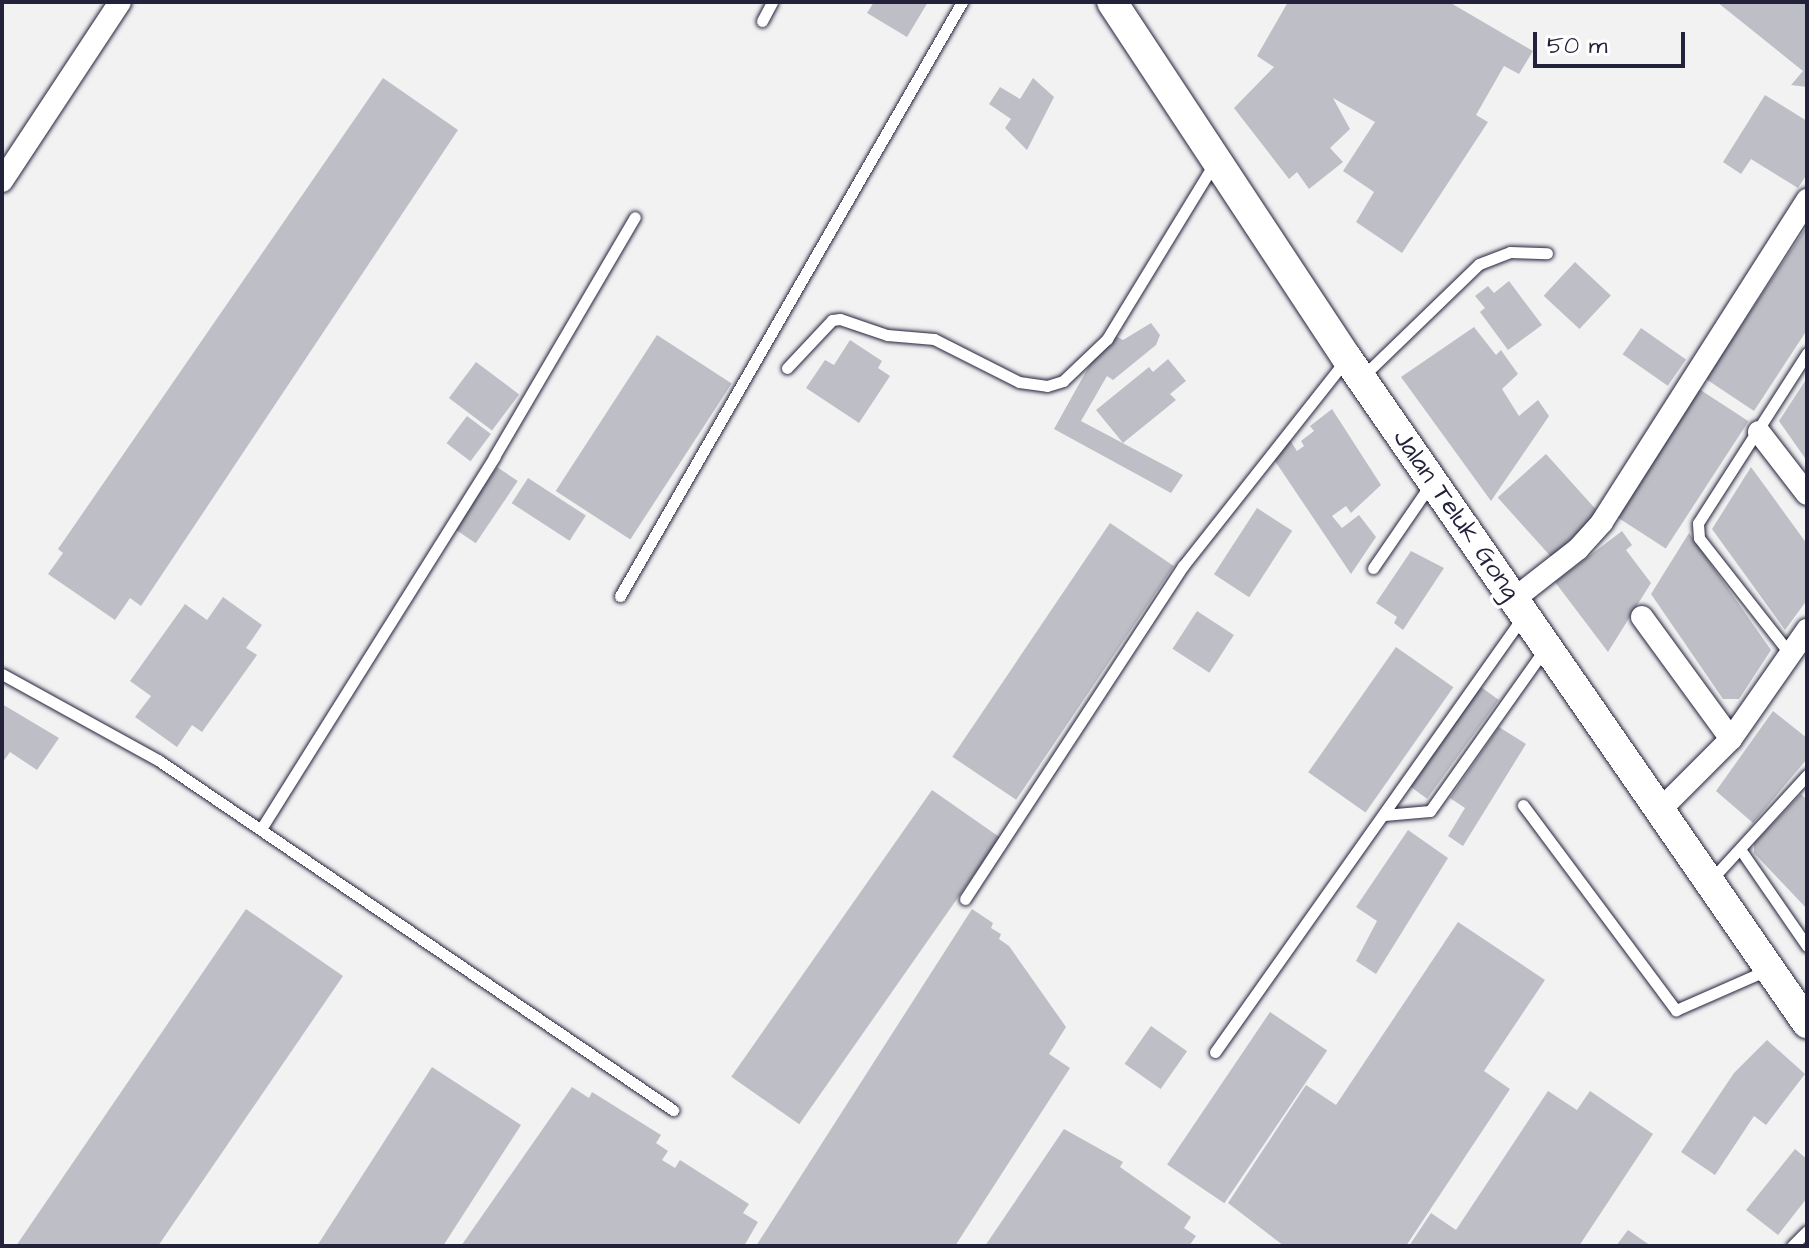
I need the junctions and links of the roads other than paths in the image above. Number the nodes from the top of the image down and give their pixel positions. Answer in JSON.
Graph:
{"nodes":[{"id":1,"x":120,"y":2,"type":"edge"},
{"id":2,"x":772,"y":2,"type":"edge"},
{"id":3,"x":962,"y":2,"type":"edge"},
{"id":4,"x":1112,"y":2,"type":"edge"},
{"id":5,"x":762,"y":21,"type":"dead end"},
{"id":6,"x":1217,"y":160,"type":"junction"},
{"id":7,"x":2,"y":181,"type":"edge"},
{"id":8,"x":1807,"y":200,"type":"edge"},
{"id":9,"x":635,"y":217,"type":"dead end"},
{"id":10,"x":1547,"y":253,"type":"dead end"},
{"id":11,"x":1807,"y":353,"type":"edge"},
{"id":12,"x":787,"y":368,"type":"dead end"},
{"id":13,"x":1354,"y":368,"type":"junction"},
{"id":14,"x":1759,"y":432,"type":"junction"},
{"id":15,"x":1432,"y":481,"type":"junction"},
{"id":16,"x":1807,"y":494,"type":"edge"},
{"id":17,"x":1373,"y":568,"type":"dead end"},
{"id":18,"x":620,"y":596,"type":"dead end"},
{"id":19,"x":1519,"y":607,"type":"junction"},
{"id":20,"x":1642,"y":617,"type":"dead end"},
{"id":21,"x":1807,"y":630,"type":"edge"},
{"id":22,"x":1547,"y":647,"type":"junction"},
{"id":23,"x":1790,"y":654,"type":"junction"},
{"id":24,"x":2,"y":674,"type":"edge"},
{"id":25,"x":1731,"y":739,"type":"junction"},
{"id":26,"x":1807,"y":775,"type":"edge"},
{"id":27,"x":1523,"y":805,"type":"dead end"},
{"id":28,"x":1660,"y":810,"type":"junction"},
{"id":29,"x":1384,"y":815,"type":"junction"},
{"id":30,"x":261,"y":829,"type":"junction"},
{"id":31,"x":1740,"y":849,"type":"junction"},
{"id":32,"x":1710,"y":882,"type":"junction"},
{"id":33,"x":965,"y":899,"type":"dead end"},
{"id":34,"x":1807,"y":946,"type":"edge"},
{"id":35,"x":1770,"y":969,"type":"junction"},
{"id":36,"x":1807,"y":1023,"type":"edge"},
{"id":37,"x":1215,"y":1052,"type":"dead end"},
{"id":38,"x":673,"y":1110,"type":"dead end"},
{"id":39,"x":1807,"y":1231,"type":"edge"},
{"id":40,"x":1792,"y":1246,"type":"edge"}],
"edges":[{"from":1,"to":7,"type":"street"},
{"from":2,"to":5,"type":"lane"},
{"from":3,"to":18,"type":"lane"},
{"from":4,"to":6,"type":"street","name":"Jalan Teluk Gong"},
{"from":6,"to":12,"type":"lane"},
{"from":6,"to":13,"type":"street","name":"Jalan Teluk Gong"},
{"from":8,"to":19,"type":"street"},
{"from":9,"to":30,"type":"lane"},
{"from":10,"to":13,"type":"lane"},
{"from":11,"to":14,"type":"lane"},
{"from":13,"to":15,"type":"street","name":"Jalan Teluk Gong"},
{"from":13,"to":33,"type":"lane"},
{"from":14,"to":16,"type":"street"},
{"from":14,"to":23,"type":"lane"},
{"from":15,"to":17,"type":"lane"},
{"from":15,"to":19,"type":"street","name":"Jalan Teluk Gong"},
{"from":19,"to":22,"type":"street","name":"Jalan Teluk Gong"},
{"from":19,"to":29,"type":"lane"},
{"from":20,"to":25,"type":"street"},
{"from":21,"to":23,"type":"street"},
{"from":22,"to":28,"type":"street","name":"Jalan Teluk Gong"},
{"from":22,"to":29,"type":"lane"},
{"from":23,"to":25,"type":"street"},
{"from":24,"to":30,"type":"lane"},
{"from":25,"to":28,"type":"street"},
{"from":26,"to":31,"type":"lane"},
{"from":27,"to":35,"type":"lane"},
{"from":28,"to":32,"type":"street","name":"Jalan Teluk Gong"},
{"from":29,"to":37,"type":"lane"},
{"from":30,"to":38,"type":"lane"},
{"from":31,"to":32,"type":"lane"},
{"from":31,"to":34,"type":"lane"},
{"from":32,"to":35,"type":"street","name":"Jalan Teluk Gong"},
{"from":35,"to":36,"type":"street","name":"Jalan Teluk Gong"},
{"from":39,"to":40,"type":"lane"}]}
